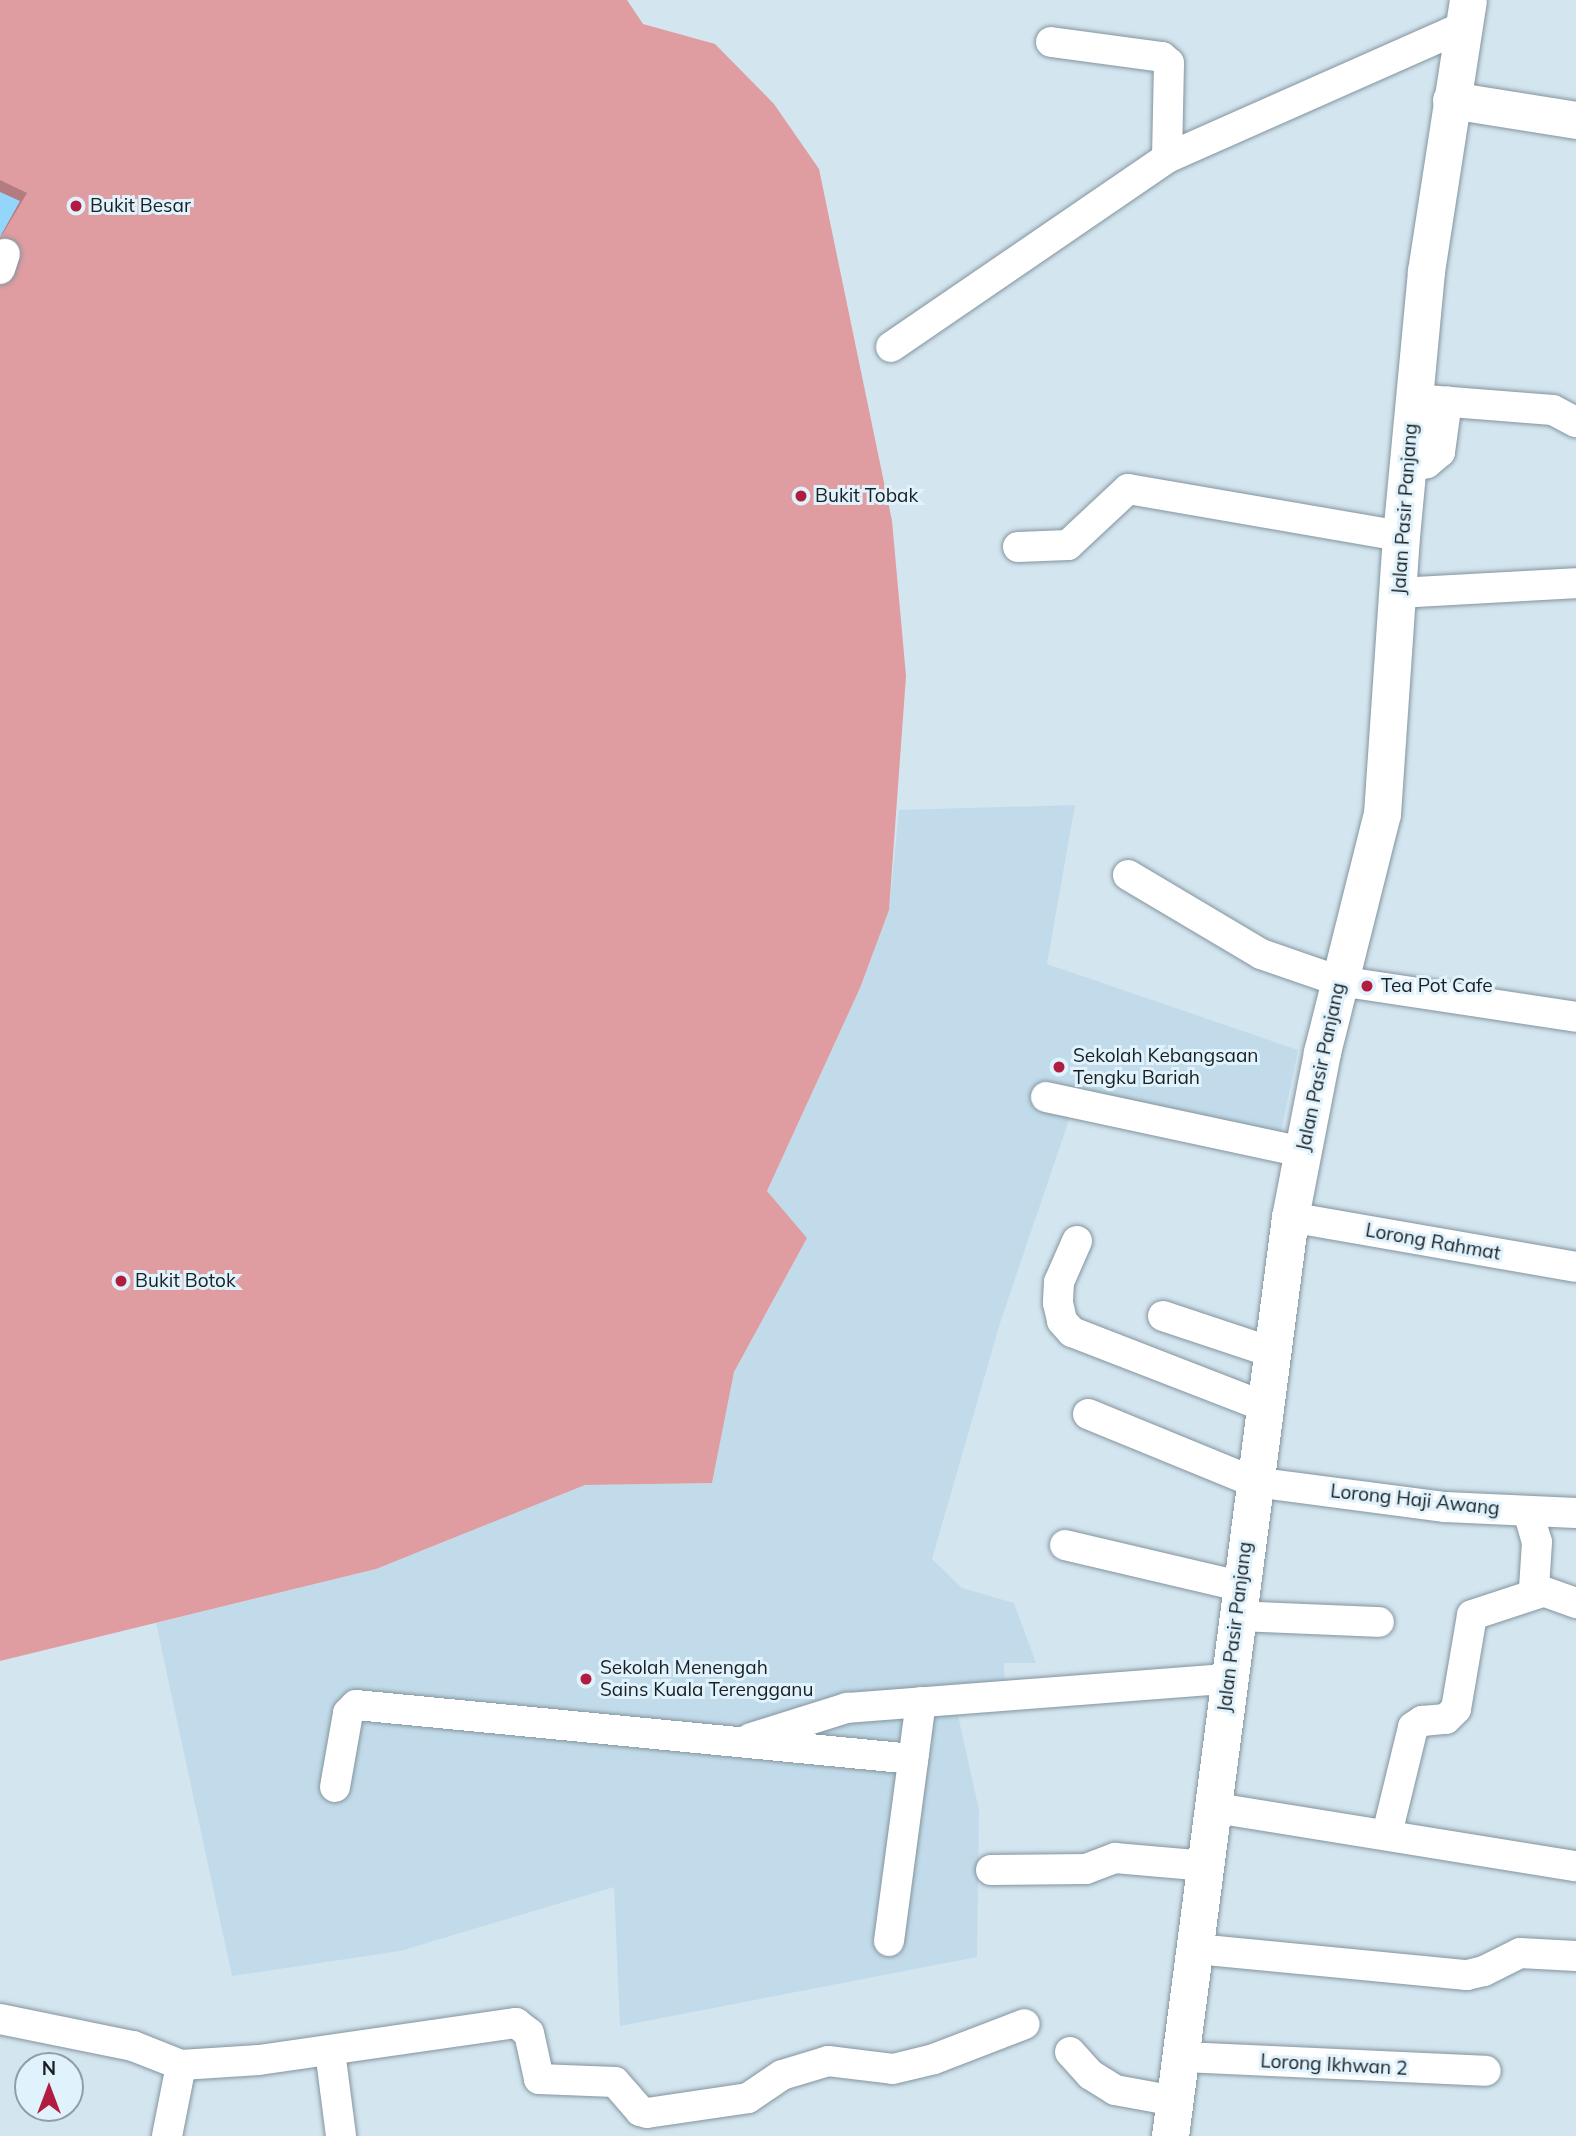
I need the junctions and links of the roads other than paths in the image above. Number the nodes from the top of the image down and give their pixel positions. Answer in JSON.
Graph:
{"nodes":[{"id":1,"x":1466,"y":14,"type":"edge"},
{"id":2,"x":1051,"y":43,"type":"dead end"},
{"id":3,"x":1451,"y":100,"type":"junction"},
{"id":4,"x":1576,"y":120,"type":"edge"},
{"id":5,"x":1167,"y":158,"type":"junction"},
{"id":6,"x":891,"y":347,"type":"dead end"},
{"id":7,"x":1430,"y":400,"type":"junction"},
{"id":8,"x":1576,"y":422,"type":"edge"},
{"id":9,"x":1401,"y":536,"type":"junction"},
{"id":10,"x":1018,"y":547,"type":"dead end"},
{"id":11,"x":1576,"y":583,"type":"edge"},
{"id":12,"x":1399,"y":593,"type":"junction"},
{"id":13,"x":1128,"y":875,"type":"dead end"},
{"id":14,"x":1339,"y":981,"type":"junction"},
{"id":15,"x":1576,"y":1017,"type":"edge"},
{"id":16,"x":1046,"y":1097,"type":"dead end"},
{"id":17,"x":1303,"y":1152,"type":"junction"},
{"id":18,"x":1290,"y":1217,"type":"junction"},
{"id":19,"x":1077,"y":1241,"type":"dead end"},
{"id":20,"x":1576,"y":1267,"type":"edge"},
{"id":21,"x":1163,"y":1316,"type":"dead end"},
{"id":22,"x":1271,"y":1352,"type":"junction"},
{"id":23,"x":1264,"y":1406,"type":"junction"},
{"id":24,"x":1088,"y":1414,"type":"dead end"},
{"id":25,"x":1254,"y":1482,"type":"junction"},
{"id":26,"x":1528,"y":1511,"type":"junction"},
{"id":27,"x":1576,"y":1513,"type":"edge"},
{"id":28,"x":1065,"y":1545,"type":"dead end"},
{"id":29,"x":1539,"y":1593,"type":"junction"},
{"id":30,"x":1238,"y":1601,"type":"junction"},
{"id":31,"x":1576,"y":1603,"type":"edge"},
{"id":32,"x":1379,"y":1622,"type":"dead end"},
{"id":33,"x":1227,"y":1679,"type":"junction"},
{"id":34,"x":921,"y":1702,"type":"junction"},
{"id":35,"x":741,"y":1741,"type":"junction"},
{"id":36,"x":913,"y":1759,"type":"junction"},
{"id":37,"x":335,"y":1787,"type":"dead end"},
{"id":38,"x":1216,"y":1808,"type":"junction"},
{"id":39,"x":1387,"y":1835,"type":"junction"},
{"id":40,"x":1207,"y":1866,"type":"junction"},
{"id":41,"x":1576,"y":1866,"type":"edge"},
{"id":42,"x":991,"y":1870,"type":"dead end"},
{"id":43,"x":889,"y":1941,"type":"dead end"},
{"id":44,"x":1196,"y":1949,"type":"junction"},
{"id":45,"x":1576,"y":1956,"type":"edge"},
{"id":46,"x":0,"y":2020,"type":"edge"},
{"id":47,"x":1025,"y":2024,"type":"dead end"},
{"id":48,"x":330,"y":2051,"type":"junction"},
{"id":49,"x":1070,"y":2052,"type":"dead end"},
{"id":50,"x":1182,"y":2057,"type":"junction"},
{"id":51,"x":181,"y":2065,"type":"junction"},
{"id":52,"x":1486,"y":2071,"type":"dead end"},
{"id":53,"x":1172,"y":2119,"type":"edge"},
{"id":54,"x":167,"y":2136,"type":"edge"},
{"id":55,"x":341,"y":2136,"type":"edge"}],
"edges":[{"from":1,"to":3,"type":"main road","name":"Jalan Pasir Panjang"},
{"from":1,"to":5,"type":"street"},
{"from":2,"to":5,"type":"street"},
{"from":3,"to":4,"type":"main road"},
{"from":3,"to":7,"type":"main road","name":"Jalan Pasir Panjang"},
{"from":5,"to":6,"type":"street"},
{"from":7,"to":8,"type":"street"},
{"from":7,"to":9,"type":"main road","name":"Jalan Pasir Panjang"},
{"from":9,"to":10,"type":"street"},
{"from":9,"to":12,"type":"main road","name":"Jalan Pasir Panjang"},
{"from":11,"to":12,"type":"street"},
{"from":12,"to":14,"type":"main road","name":"Jalan Pasir Panjang"},
{"from":13,"to":14,"type":"street"},
{"from":14,"to":15,"type":"street"},
{"from":14,"to":17,"type":"main road","name":"Jalan Pasir Panjang"},
{"from":16,"to":17,"type":"street"},
{"from":17,"to":18,"type":"main road","name":"Jalan Pasir Panjang"},
{"from":18,"to":20,"type":"street","name":"Lorong Rahmat"},
{"from":18,"to":22,"type":"main road","name":"Jalan Pasir Panjang"},
{"from":19,"to":23,"type":"street"},
{"from":21,"to":22,"type":"street"},
{"from":22,"to":23,"type":"main road","name":"Jalan Pasir Panjang"},
{"from":23,"to":25,"type":"main road","name":"Jalan Pasir Panjang"},
{"from":24,"to":25,"type":"street","name":"Lorong Haji Awang"},
{"from":25,"to":26,"type":"street","name":"Lorong Haji Awang"},
{"from":25,"to":30,"type":"main road","name":"Jalan Pasir Panjang"},
{"from":26,"to":27,"type":"street","name":"Lorong Haji Awang"},
{"from":26,"to":29,"type":"street"},
{"from":28,"to":30,"type":"street"},
{"from":29,"to":31,"type":"street"},
{"from":29,"to":39,"type":"street"},
{"from":30,"to":32,"type":"street"},
{"from":30,"to":33,"type":"main road","name":"Jalan Pasir Panjang"},
{"from":33,"to":34,"type":"street"},
{"from":33,"to":38,"type":"main road","name":"Jalan Pasir Panjang"},
{"from":34,"to":35,"type":"street"},
{"from":34,"to":36,"type":"street"},
{"from":35,"to":36,"type":"street"},
{"from":35,"to":37,"type":"street"},
{"from":36,"to":43,"type":"street"},
{"from":38,"to":39,"type":"street"},
{"from":38,"to":40,"type":"main road","name":"Jalan Pasir Panjang"},
{"from":39,"to":41,"type":"street"},
{"from":40,"to":42,"type":"street"},
{"from":40,"to":44,"type":"main road","name":"Jalan Pasir Panjang"},
{"from":44,"to":45,"type":"street"},
{"from":44,"to":50,"type":"main road","name":"Jalan Pasir Panjang"},
{"from":46,"to":51,"type":"street"},
{"from":47,"to":48,"type":"street"},
{"from":48,"to":51,"type":"street"},
{"from":48,"to":55,"type":"street"},
{"from":49,"to":53,"type":"street"},
{"from":50,"to":52,"type":"street","name":"Lorong Ikhwan 2"},
{"from":50,"to":53,"type":"main road","name":"Jalan Pasir Panjang"},
{"from":51,"to":54,"type":"street"}]}
